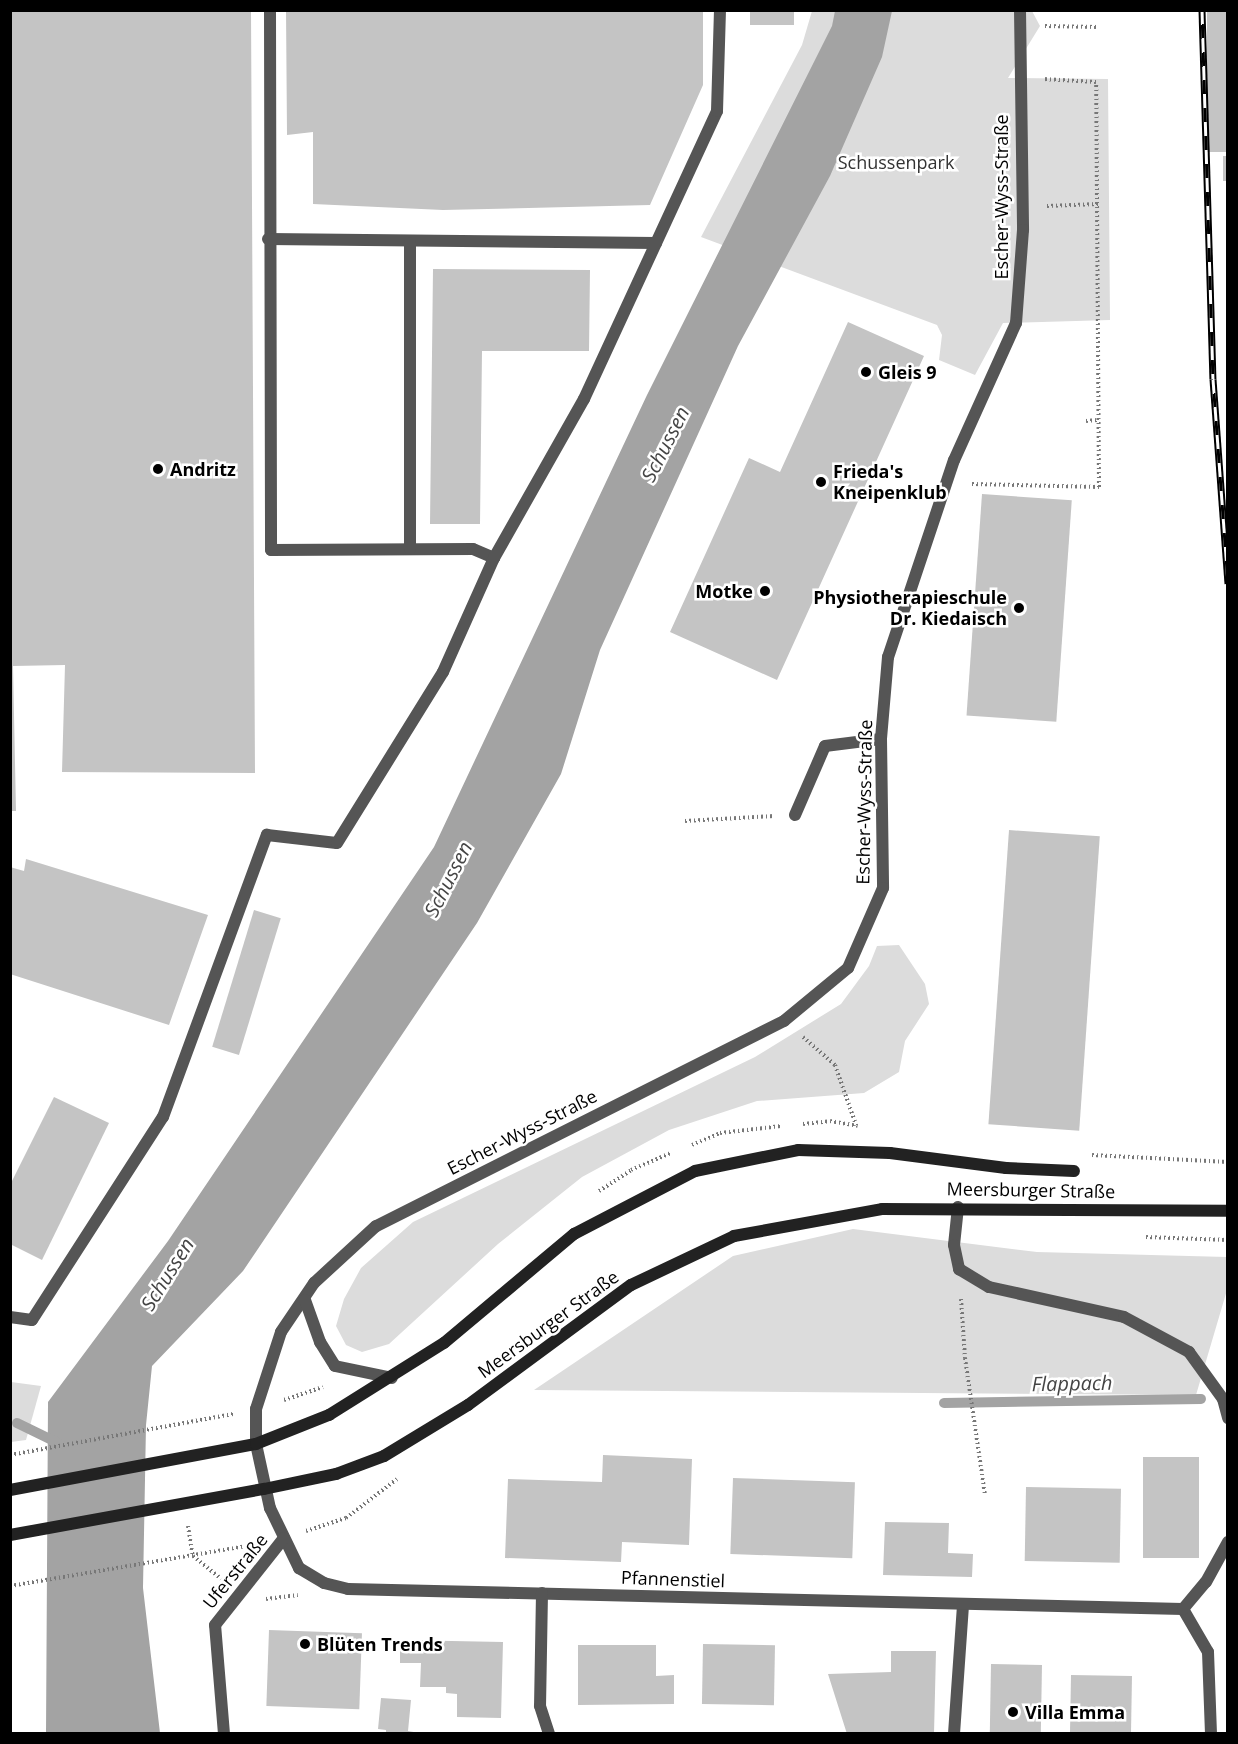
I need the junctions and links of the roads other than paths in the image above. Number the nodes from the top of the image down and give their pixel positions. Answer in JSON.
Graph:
{"nodes":[{"id":1,"x":270,"y":10,"type":"edge"},
{"id":2,"x":720,"y":10,"type":"edge"},
{"id":3,"x":1020,"y":10,"type":"edge"},
{"id":4,"x":268,"y":239,"type":"junction"},
{"id":5,"x":410,"y":243,"type":"junction"},
{"id":6,"x":656,"y":243,"type":"junction"},
{"id":7,"x":410,"y":549,"type":"junction"},
{"id":8,"x":494,"y":558,"type":"junction"},
{"id":9,"x":881,"y":739,"type":"junction"},
{"id":10,"x":795,"y":815,"type":"road end"},
{"id":11,"x":1074,"y":1171,"type":"dead end"},
{"id":12,"x":958,"y":1207,"type":"junction"},
{"id":13,"x":1227,"y":1211,"type":"edge"},
{"id":14,"x":304,"y":1300,"type":"junction"},
{"id":15,"x":10,"y":1317,"type":"edge"},
{"id":16,"x":392,"y":1378,"type":"junction"},
{"id":17,"x":1227,"y":1418,"type":"edge"},
{"id":18,"x":256,"y":1444,"type":"junction"},
{"id":19,"x":264,"y":1489,"type":"junction"},
{"id":20,"x":10,"y":1490,"type":"edge"},
{"id":21,"x":10,"y":1535,"type":"edge"},
{"id":22,"x":284,"y":1538,"type":"junction"},
{"id":23,"x":1227,"y":1542,"type":"edge"},
{"id":24,"x":542,"y":1593,"type":"junction"},
{"id":25,"x":963,"y":1604,"type":"junction"},
{"id":26,"x":1183,"y":1609,"type":"junction"},
{"id":27,"x":224,"y":1734,"type":"edge"},
{"id":28,"x":549,"y":1734,"type":"edge"},
{"id":29,"x":954,"y":1734,"type":"edge"},
{"id":30,"x":1211,"y":1734,"type":"edge"}],
"edges":[{"from":1,"to":4,"type":"street"},
{"from":2,"to":6,"type":"street"},
{"from":3,"to":9,"type":"street","name":"Escher-Wyss-Straße"},
{"from":4,"to":5,"type":"street"},
{"from":4,"to":7,"type":"street"},
{"from":5,"to":6,"type":"street"},
{"from":5,"to":7,"type":"street"},
{"from":6,"to":8,"type":"street"},
{"from":7,"to":8,"type":"street"},
{"from":8,"to":15,"type":"street"},
{"from":9,"to":10,"type":"street"},
{"from":9,"to":14,"type":"street","name":"Escher-Wyss-Straße"},
{"from":11,"to":16,"type":"street","name":"Meersburger Straße"},
{"from":12,"to":13,"type":"street","name":"Meersburger Straße"},
{"from":12,"to":17,"type":"street"},
{"from":12,"to":19,"type":"street","name":"Meersburger Straße"},
{"from":14,"to":16,"type":"street"},
{"from":14,"to":18,"type":"street","name":"Escher-Wyss-Straße"},
{"from":16,"to":18,"type":"street","name":"Meersburger Straße"},
{"from":18,"to":19,"type":"street","name":"Pfannenstiel"},
{"from":18,"to":20,"type":"street","name":"Meersburger Straße"},
{"from":19,"to":21,"type":"street","name":"Meersburger Straße"},
{"from":19,"to":22,"type":"street","name":"Pfannenstiel"},
{"from":22,"to":24,"type":"street","name":"Pfannenstiel"},
{"from":22,"to":27,"type":"street","name":"Uferstraße"},
{"from":23,"to":26,"type":"street"},
{"from":24,"to":25,"type":"street","name":"Pfannenstiel"},
{"from":24,"to":28,"type":"street"},
{"from":25,"to":26,"type":"street","name":"Pfannenstiel"},
{"from":25,"to":29,"type":"street"},
{"from":26,"to":30,"type":"street"}]}
